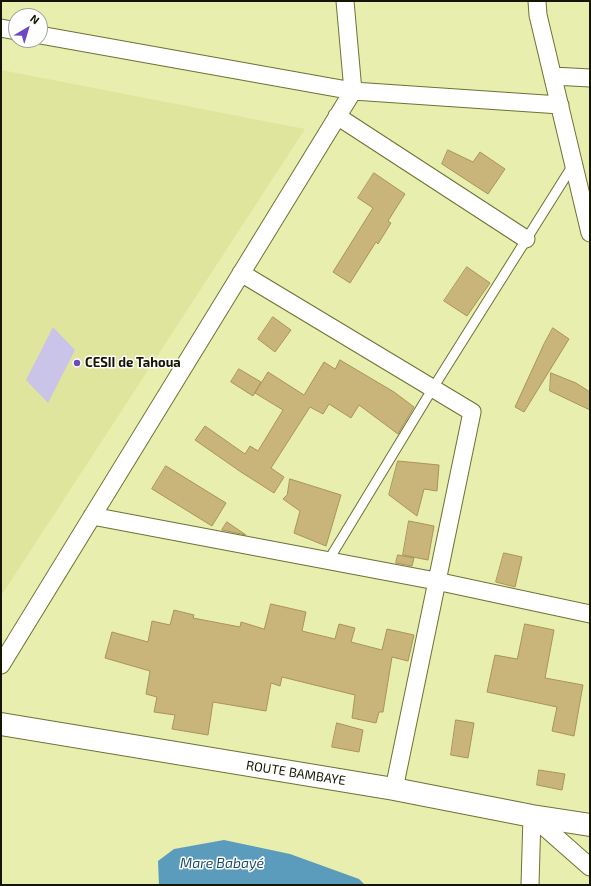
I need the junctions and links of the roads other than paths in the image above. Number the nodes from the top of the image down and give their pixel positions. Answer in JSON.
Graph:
{"nodes":[{"id":1,"x":345,"y":1,"type":"edge"},
{"id":2,"x":537,"y":1,"type":"edge"},
{"id":3,"x":48,"y":36,"type":"edge"},
{"id":4,"x":553,"y":76,"type":"junction"},
{"id":5,"x":590,"y":78,"type":"edge"},
{"id":6,"x":353,"y":91,"type":"junction"},
{"id":7,"x":560,"y":105,"type":"junction"},
{"id":8,"x":337,"y":116,"type":"junction"},
{"id":9,"x":574,"y":164,"type":"junction"},
{"id":10,"x":590,"y":233,"type":"edge"},
{"id":11,"x":526,"y":239,"type":"junction"},
{"id":12,"x":241,"y":273,"type":"junction"},
{"id":13,"x":433,"y":388,"type":"junction"},
{"id":14,"x":92,"y":516,"type":"junction"},
{"id":15,"x":328,"y":561,"type":"junction"},
{"id":16,"x":436,"y":581,"type":"junction"},
{"id":17,"x":590,"y":614,"type":"edge"},
{"id":18,"x":1,"y":665,"type":"edge"},
{"id":19,"x":1,"y":724,"type":"edge"},
{"id":20,"x":394,"y":789,"type":"junction"},
{"id":21,"x":532,"y":816,"type":"junction"},
{"id":22,"x":590,"y":825,"type":"edge"},
{"id":23,"x":590,"y":867,"type":"edge"},
{"id":24,"x":530,"y":885,"type":"edge"}],
"edges":[{"from":1,"to":6,"type":"street"},
{"from":2,"to":4,"type":"street"},
{"from":3,"to":6,"type":"street"},
{"from":4,"to":5,"type":"street"},
{"from":4,"to":7,"type":"street"},
{"from":6,"to":7,"type":"street"},
{"from":6,"to":8,"type":"street"},
{"from":7,"to":9,"type":"street"},
{"from":8,"to":11,"type":"street"},
{"from":8,"to":12,"type":"street"},
{"from":9,"to":10,"type":"street"},
{"from":9,"to":11,"type":"lane"},
{"from":11,"to":13,"type":"lane"},
{"from":12,"to":13,"type":"street"},
{"from":12,"to":14,"type":"street"},
{"from":13,"to":15,"type":"lane"},
{"from":13,"to":16,"type":"street"},
{"from":14,"to":15,"type":"street"},
{"from":14,"to":18,"type":"street"},
{"from":15,"to":16,"type":"street"},
{"from":16,"to":17,"type":"street"},
{"from":16,"to":20,"type":"street"},
{"from":19,"to":20,"type":"street","name":"ROUTE BAMBAYE"},
{"from":20,"to":21,"type":"street","name":"ROUTE BAMBAYE"},
{"from":21,"to":22,"type":"street","name":"ROUTE BAMBAYE"},
{"from":21,"to":23,"type":"street"},
{"from":21,"to":24,"type":"street"}]}
